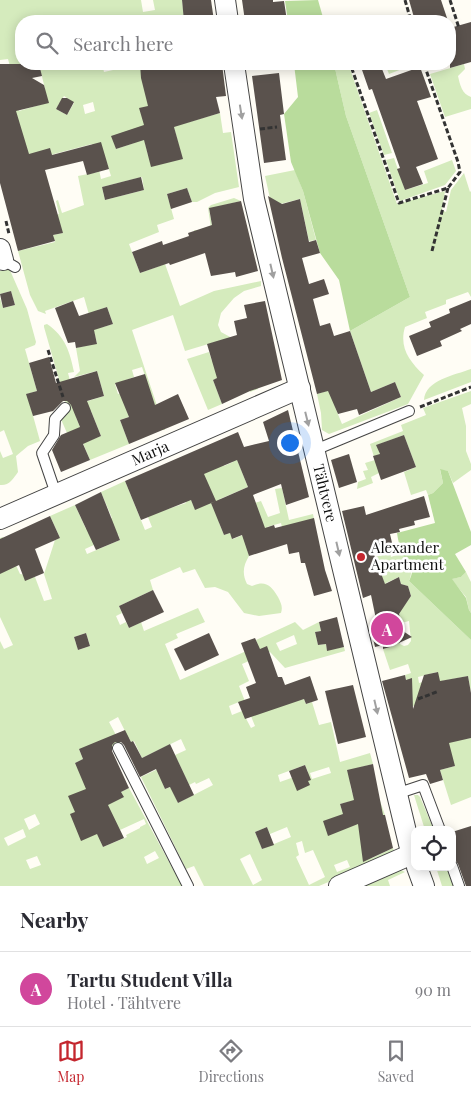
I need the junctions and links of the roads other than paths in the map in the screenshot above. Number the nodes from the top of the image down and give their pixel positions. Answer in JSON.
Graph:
{"nodes":[{"id":1,"x":225,"y":0,"type":"edge"},
{"id":2,"x":227,"y":15,"type":"edge"},
{"id":3,"x":235,"y":70,"type":"edge"},
{"id":4,"x":300,"y":388,"type":"junction"},
{"id":5,"x":64,"y":403,"type":"road end"},
{"id":6,"x":409,"y":411,"type":"dead end"},
{"id":7,"x":315,"y":450,"type":"junction"},
{"id":8,"x":56,"y":494,"type":"junction"},
{"id":9,"x":0,"y":518,"type":"edge"},
{"id":10,"x":118,"y":748,"type":"dead end"},
{"id":11,"x":396,"y":794,"type":"junction"},
{"id":12,"x":438,"y":826,"type":"edge"},
{"id":13,"x":411,"y":847,"type":"edge"},
{"id":14,"x":411,"y":862,"type":"edge"},
{"id":15,"x":419,"y":871,"type":"edge"},
{"id":16,"x":454,"y":871,"type":"edge"},
{"id":17,"x":188,"y":886,"type":"edge"},
{"id":18,"x":339,"y":886,"type":"edge"},
{"id":19,"x":424,"y":886,"type":"edge"},
{"id":20,"x":459,"y":886,"type":"edge"}],
"edges":[{"from":1,"to":2,"type":"street"},
{"from":3,"to":4,"type":"street","name":"Tähtvere","one_way":true},
{"from":4,"to":7,"type":"street","name":"Tähtvere","one_way":true},
{"from":4,"to":8,"type":"street","name":"Marja"},
{"from":5,"to":8,"type":"lane"},
{"from":6,"to":7,"type":"lane"},
{"from":7,"to":11,"type":"street","name":"Tähtvere","one_way":true},
{"from":8,"to":9,"type":"street","name":"Marja"},
{"from":10,"to":17,"type":"lane"},
{"from":11,"to":12,"type":"lane"},
{"from":11,"to":13,"type":"street","name":"Tähtvere"},
{"from":14,"to":18,"type":"street"},
{"from":15,"to":19,"type":"street","name":"Tähtvere"},
{"from":16,"to":20,"type":"lane"}]}
